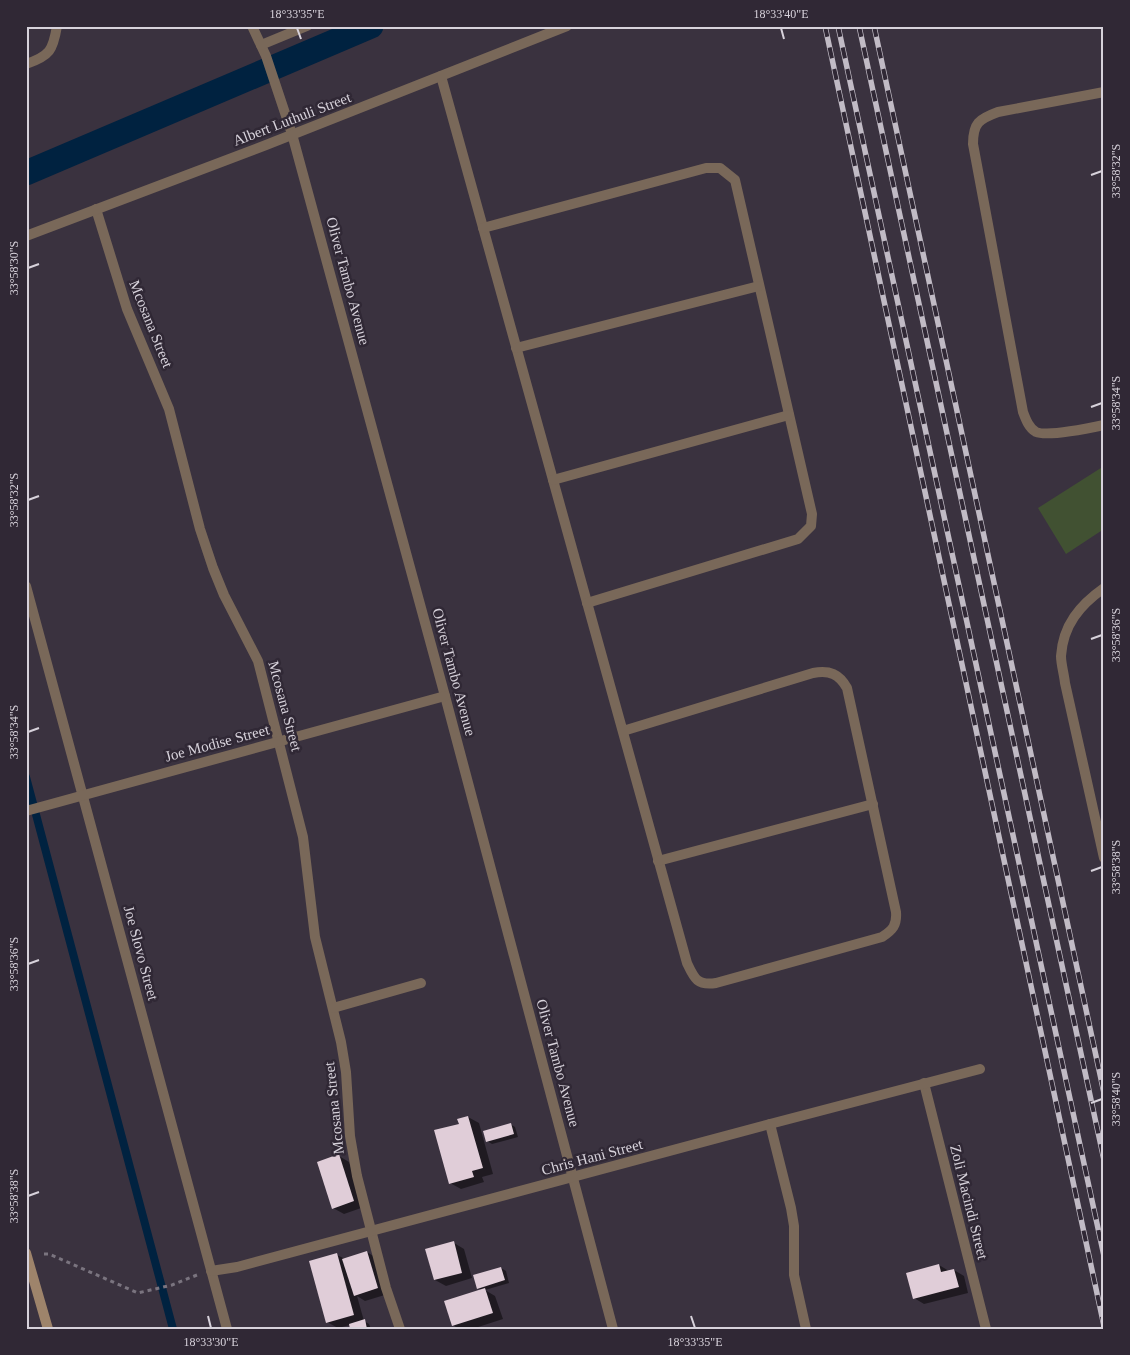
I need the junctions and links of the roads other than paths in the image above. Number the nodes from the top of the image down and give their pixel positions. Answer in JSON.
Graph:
{"nodes":[{"id":1,"x":57,"y":26,"type":"edge"},
{"id":2,"x":252,"y":26,"type":"edge"},
{"id":3,"x":307,"y":26,"type":"edge"},
{"id":4,"x":567,"y":26,"type":"edge"},
{"id":5,"x":261,"y":45,"type":"junction"},
{"id":6,"x":26,"y":64,"type":"edge"},
{"id":7,"x":441,"y":76,"type":"junction"},
{"id":8,"x":1104,"y":92,"type":"edge"},
{"id":9,"x":292,"y":134,"type":"junction"},
{"id":10,"x":96,"y":209,"type":"junction"},
{"id":11,"x":483,"y":228,"type":"junction"},
{"id":12,"x":26,"y":236,"type":"edge"},
{"id":13,"x":759,"y":286,"type":"junction"},
{"id":14,"x":516,"y":348,"type":"junction"},
{"id":15,"x":789,"y":415,"type":"junction"},
{"id":16,"x":1104,"y":426,"type":"edge"},
{"id":17,"x":553,"y":480,"type":"junction"},
{"id":18,"x":26,"y":586,"type":"edge"},
{"id":19,"x":1104,"y":588,"type":"edge"},
{"id":20,"x":587,"y":603,"type":"junction"},
{"id":21,"x":445,"y":696,"type":"junction"},
{"id":22,"x":623,"y":731,"type":"junction"},
{"id":23,"x":280,"y":741,"type":"junction"},
{"id":24,"x":83,"y":796,"type":"junction"},
{"id":25,"x":872,"y":804,"type":"junction"},
{"id":26,"x":26,"y":811,"type":"edge"},
{"id":27,"x":1104,"y":858,"type":"edge"},
{"id":28,"x":658,"y":861,"type":"junction"},
{"id":29,"x":422,"y":983,"type":"dead end"},
{"id":30,"x":332,"y":1008,"type":"junction"},
{"id":31,"x":980,"y":1070,"type":"dead end"},
{"id":32,"x":924,"y":1083,"type":"junction"},
{"id":33,"x":770,"y":1124,"type":"junction"},
{"id":34,"x":573,"y":1178,"type":"junction"},
{"id":35,"x":371,"y":1231,"type":"junction"},
{"id":36,"x":26,"y":1253,"type":"edge"},
{"id":37,"x":211,"y":1271,"type":"junction"},
{"id":38,"x":48,"y":1329,"type":"edge"},
{"id":39,"x":227,"y":1329,"type":"edge"},
{"id":40,"x":400,"y":1329,"type":"edge"},
{"id":41,"x":613,"y":1329,"type":"edge"},
{"id":42,"x":806,"y":1329,"type":"edge"},
{"id":43,"x":986,"y":1329,"type":"edge"}],
"edges":[{"from":1,"to":6,"type":"street"},
{"from":2,"to":5,"type":"street","name":"Oliver Tambo Avenue"},
{"from":3,"to":5,"type":"street"},
{"from":4,"to":7,"type":"street","name":"Albert Luthuli Street"},
{"from":5,"to":9,"type":"street","name":"Oliver Tambo Avenue"},
{"from":7,"to":9,"type":"street","name":"Albert Luthuli Street"},
{"from":7,"to":11,"type":"street"},
{"from":8,"to":16,"type":"street"},
{"from":9,"to":10,"type":"street","name":"Albert Luthuli Street"},
{"from":9,"to":21,"type":"street","name":"Oliver Tambo Avenue"},
{"from":10,"to":12,"type":"street","name":"Albert Luthuli Street"},
{"from":10,"to":23,"type":"street","name":"Mcosana Street"},
{"from":11,"to":13,"type":"street"},
{"from":11,"to":14,"type":"street"},
{"from":13,"to":14,"type":"street"},
{"from":13,"to":15,"type":"street"},
{"from":14,"to":17,"type":"street"},
{"from":15,"to":17,"type":"street"},
{"from":15,"to":20,"type":"street"},
{"from":17,"to":20,"type":"street"},
{"from":18,"to":24,"type":"street","name":"Joe Slovo Street"},
{"from":19,"to":27,"type":"street"},
{"from":20,"to":22,"type":"street"},
{"from":21,"to":23,"type":"street","name":"Joe Modise Street"},
{"from":21,"to":34,"type":"street","name":"Oliver Tambo Avenue"},
{"from":22,"to":25,"type":"street"},
{"from":22,"to":28,"type":"street"},
{"from":23,"to":24,"type":"street","name":"Joe Modise Street"},
{"from":23,"to":30,"type":"street","name":"Mcosana Street"},
{"from":24,"to":26,"type":"street","name":"Joe Modise Street"},
{"from":24,"to":37,"type":"street","name":"Joe Slovo Street"},
{"from":25,"to":28,"type":"street"},
{"from":25,"to":28,"type":"street"},
{"from":29,"to":30,"type":"street"},
{"from":30,"to":35,"type":"street","name":"Mcosana Street"},
{"from":31,"to":32,"type":"street","name":"Chris Hani Street"},
{"from":32,"to":33,"type":"street","name":"Chris Hani Street"},
{"from":32,"to":43,"type":"street","name":"Zoli Macindi Street"},
{"from":33,"to":34,"type":"street","name":"Chris Hani Street"},
{"from":33,"to":42,"type":"street"},
{"from":34,"to":35,"type":"street","name":"Chris Hani Street"},
{"from":34,"to":41,"type":"street","name":"Oliver Tambo Avenue"},
{"from":35,"to":37,"type":"street","name":"Chris Hani Street"},
{"from":35,"to":40,"type":"street","name":"Mcosana Street"},
{"from":36,"to":38,"type":"street"},
{"from":37,"to":39,"type":"street","name":"Joe Slovo Street"}]}
